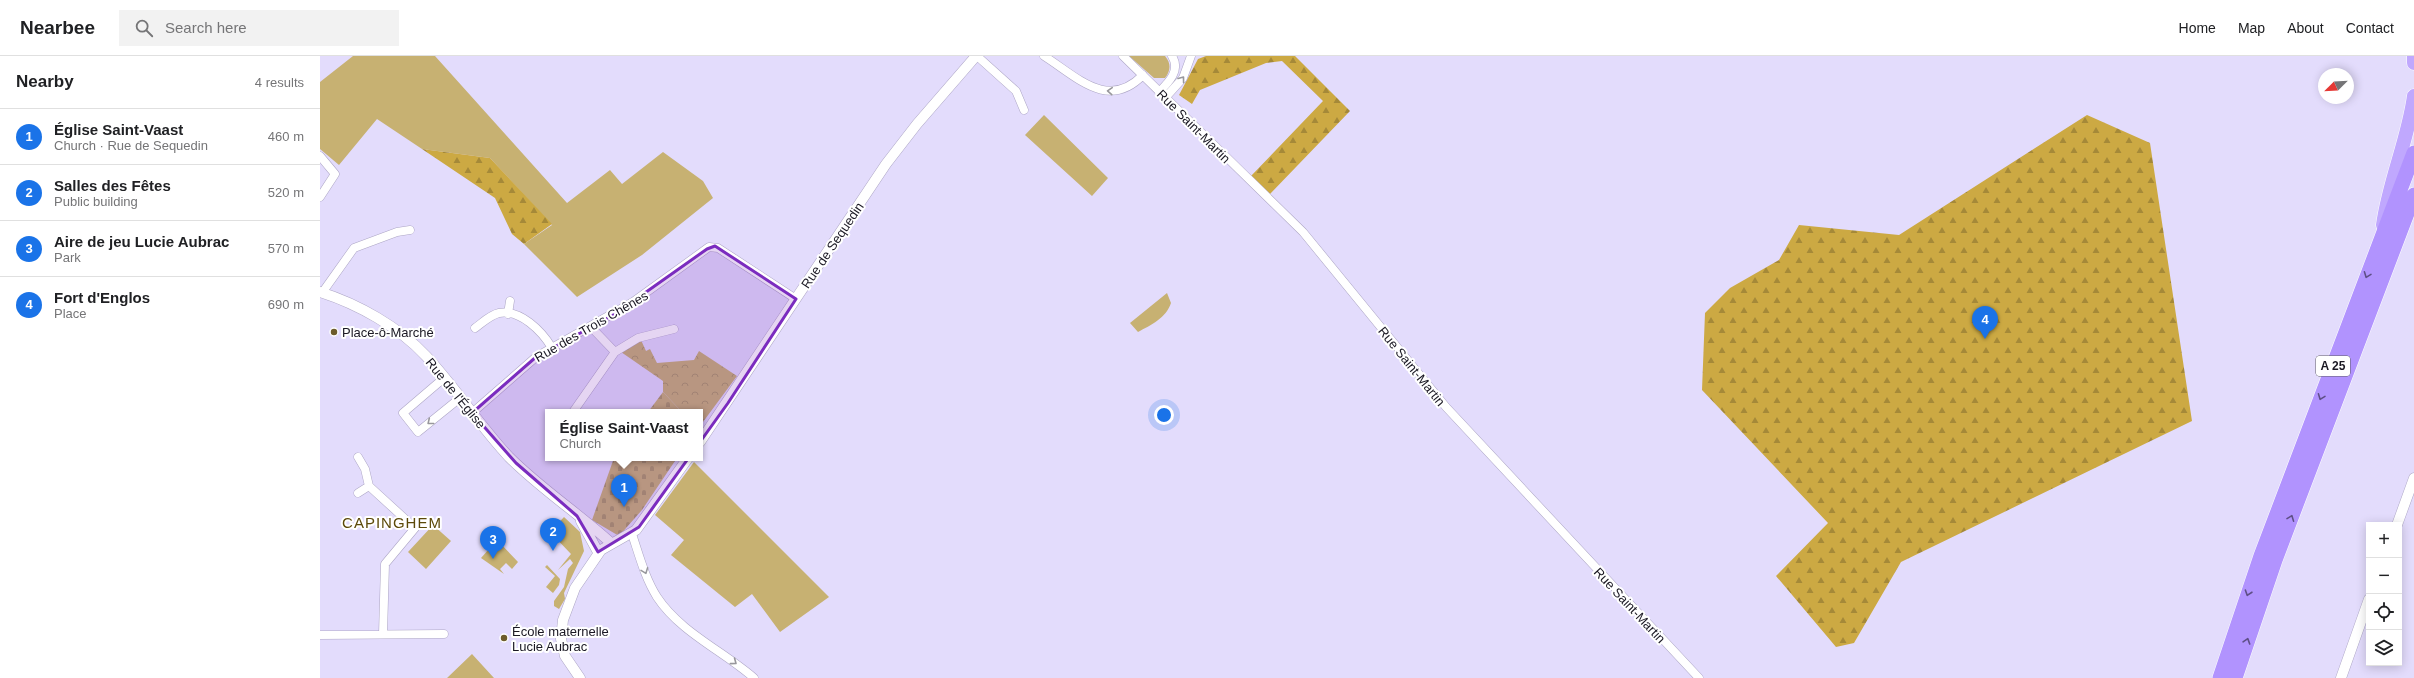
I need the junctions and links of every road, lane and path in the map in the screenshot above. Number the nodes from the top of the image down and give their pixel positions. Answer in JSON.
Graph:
{"nodes":[{"id":1,"x":976,"y":56,"type":"edge"},
{"id":2,"x":1044,"y":56,"type":"edge"},
{"id":3,"x":1123,"y":56,"type":"edge"},
{"id":4,"x":1172,"y":56,"type":"edge"},
{"id":5,"x":1191,"y":56,"type":"edge"},
{"id":6,"x":2414,"y":56,"type":"edge"},
{"id":7,"x":2414,"y":63,"type":"edge"},
{"id":8,"x":1143,"y":75,"type":"junction"},
{"id":9,"x":1162,"y":95,"type":"junction"},
{"id":10,"x":2414,"y":96,"type":"edge"},
{"id":11,"x":1024,"y":110,"type":"dead end"},
{"id":12,"x":2414,"y":153,"type":"edge"},
{"id":13,"x":320,"y":156,"type":"edge"},
{"id":14,"x":2414,"y":195,"type":"edge"},
{"id":15,"x":320,"y":197,"type":"edge"},
{"id":16,"x":2414,"y":221,"type":"edge"},
{"id":17,"x":410,"y":230,"type":"dead end"},
{"id":18,"x":2381,"y":239,"type":"junction"},
{"id":19,"x":321,"y":292,"type":"edge"},
{"id":20,"x":796,"y":298,"type":"junction"},
{"id":21,"x":510,"y":300,"type":"dead end"},
{"id":22,"x":508,"y":314,"type":"junction"},
{"id":23,"x":591,"y":327,"type":"junction"},
{"id":24,"x":475,"y":328,"type":"dead end"},
{"id":25,"x":674,"y":328,"type":"dead end"},
{"id":26,"x":552,"y":348,"type":"junction"},
{"id":27,"x":2356,"y":348,"type":"junction"},
{"id":28,"x":615,"y":352,"type":"junction"},
{"id":29,"x":444,"y":378,"type":"junction"},
{"id":30,"x":460,"y":398,"type":"junction"},
{"id":31,"x":575,"y":409,"type":"edge"},
{"id":32,"x":472,"y":413,"type":"junction"},
{"id":33,"x":703,"y":438,"type":"edge"},
{"id":34,"x":358,"y":458,"type":"dead end"},
{"id":35,"x":686,"y":461,"type":"edge"},
{"id":36,"x":2414,"y":478,"type":"edge"},
{"id":37,"x":370,"y":486,"type":"junction"},
{"id":38,"x":358,"y":493,"type":"dead end"},
{"id":39,"x":577,"y":516,"type":"junction"},
{"id":40,"x":2397,"y":522,"type":"edge"},
{"id":41,"x":632,"y":534,"type":"junction"},
{"id":42,"x":611,"y":543,"type":"junction"},
{"id":43,"x":597,"y":554,"type":"junction"},
{"id":44,"x":2366,"y":607,"type":"edge"},
{"id":45,"x":383,"y":634,"type":"junction"},
{"id":46,"x":444,"y":634,"type":"dead end"},
{"id":47,"x":320,"y":635,"type":"edge"},
{"id":48,"x":580,"y":678,"type":"edge"},
{"id":49,"x":754,"y":678,"type":"edge"},
{"id":50,"x":1699,"y":678,"type":"edge"},
{"id":51,"x":2220,"y":678,"type":"edge"},
{"id":52,"x":2235,"y":678,"type":"edge"},
{"id":53,"x":2341,"y":678,"type":"edge"}],
"edges":[{"from":1,"to":11,"type":"street"},
{"from":1,"to":20,"type":"street","name":"Rue de Sequedin"},
{"from":8,"to":2,"type":"street","one_way":true},
{"from":3,"to":8,"type":"street","name":"Rue Saint-Martin"},
{"from":4,"to":9,"type":"street"},
{"from":9,"to":5,"type":"street","one_way":true},
{"from":6,"to":7,"type":"highway"},
{"from":8,"to":9,"type":"street","name":"Rue Saint-Martin"},
{"from":9,"to":50,"type":"street","name":"Rue Saint-Martin"},
{"from":10,"to":18,"type":"highway"},
{"from":12,"to":18,"type":"highway","number":"A 25"},
{"from":13,"to":15,"type":"street"},
{"from":14,"to":27,"type":"highway","number":"A 25"},
{"from":16,"to":27,"type":"highway"},
{"from":17,"to":19,"type":"street"},
{"from":18,"to":51,"type":"highway","number":"A 25","one_way":true},
{"from":19,"to":29,"type":"street","name":"Rue de l'Église"},
{"from":20,"to":23,"type":"street","name":"Rue des Trois Chênes"},
{"from":20,"to":33,"type":"street","name":"Rue de Sequedin"},
{"from":21,"to":22,"type":"street"},
{"from":22,"to":24,"type":"street"},
{"from":22,"to":26,"type":"street"},
{"from":23,"to":26,"type":"street","name":"Rue des Trois Chênes"},
{"from":23,"to":28,"type":"street"},
{"from":25,"to":28,"type":"street"},
{"from":26,"to":32,"type":"street","name":"Rue des Trois Chênes"},
{"from":52,"to":27,"type":"highway","number":"A 25","one_way":true},
{"from":28,"to":31,"type":"street"},
{"from":29,"to":30,"type":"street","name":"Rue de l'Église"},
{"from":30,"to":29,"type":"street","one_way":true},
{"from":30,"to":32,"type":"street","name":"Rue de l'Église"},
{"from":32,"to":39,"type":"street","name":"Rue de l'Église"},
{"from":34,"to":37,"type":"street"},
{"from":35,"to":41,"type":"street"},
{"from":36,"to":40,"type":"street"},
{"from":37,"to":38,"type":"street"},
{"from":37,"to":45,"type":"street"},
{"from":39,"to":42,"type":"street"},
{"from":39,"to":43,"type":"street"},
{"from":41,"to":42,"type":"street"},
{"from":41,"to":49,"type":"street","one_way":true},
{"from":42,"to":43,"type":"street"},
{"from":43,"to":48,"type":"street"},
{"from":44,"to":53,"type":"street"},
{"from":45,"to":46,"type":"street"},
{"from":45,"to":47,"type":"street"}]}
